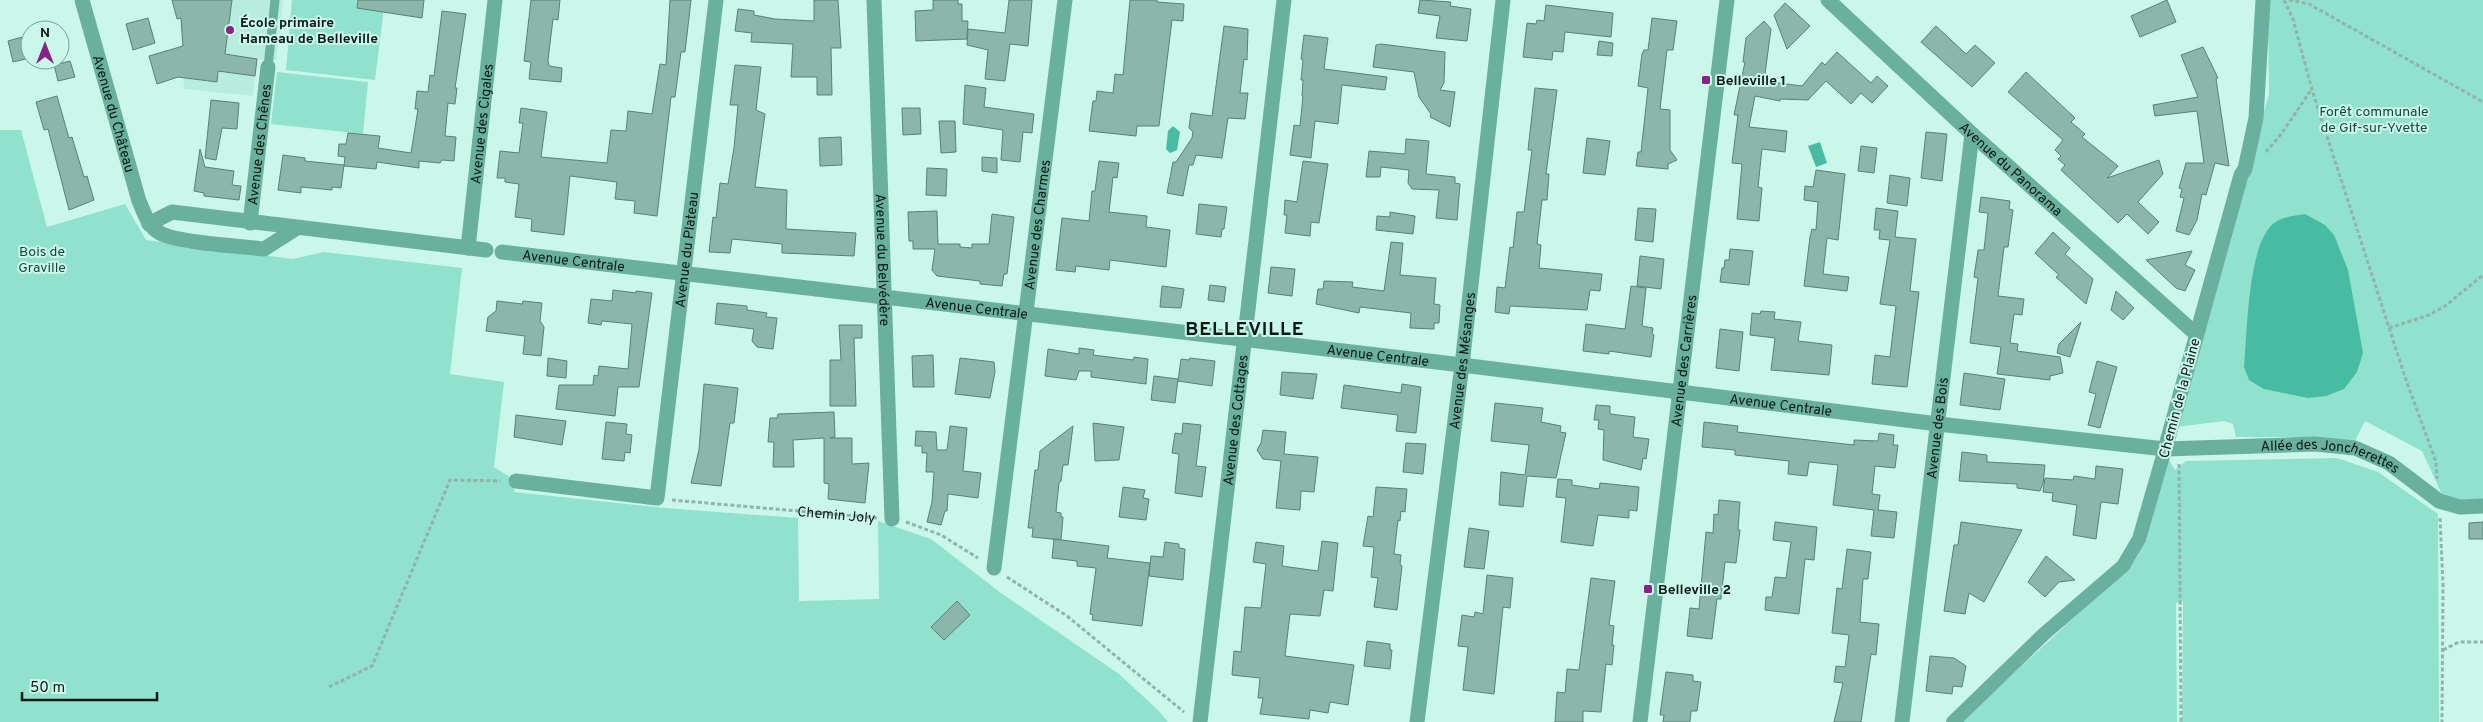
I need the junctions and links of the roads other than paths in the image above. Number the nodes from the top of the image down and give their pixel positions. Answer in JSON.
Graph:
{"nodes":[{"id":1,"x":82,"y":0,"type":"edge"},
{"id":2,"x":275,"y":0,"type":"edge"},
{"id":3,"x":495,"y":0,"type":"edge"},
{"id":4,"x":716,"y":0,"type":"edge"},
{"id":5,"x":874,"y":0,"type":"edge"},
{"id":6,"x":1065,"y":0,"type":"edge"},
{"id":7,"x":1284,"y":0,"type":"edge"},
{"id":8,"x":1503,"y":0,"type":"edge"},
{"id":9,"x":1727,"y":0,"type":"edge"},
{"id":10,"x":1828,"y":0,"type":"edge"},
{"id":11,"x":2263,"y":0,"type":"edge"},
{"id":12,"x":268,"y":67,"type":"joint"},
{"id":13,"x":1972,"y":134,"type":"junction"},
{"id":14,"x":250,"y":223,"type":"junction"},
{"id":15,"x":149,"y":224,"type":"junction"},
{"id":16,"x":297,"y":228,"type":"junction"},
{"id":17,"x":468,"y":248,"type":"junction"},
{"id":18,"x":486,"y":250,"type":"dead end"},
{"id":19,"x":502,"y":252,"type":"dead end"},
{"id":20,"x":683,"y":274,"type":"junction"},
{"id":21,"x":885,"y":296,"type":"junction"},
{"id":22,"x":1027,"y":314,"type":"junction"},
{"id":23,"x":2196,"y":334,"type":"junction"},
{"id":24,"x":1245,"y":340,"type":"junction"},
{"id":25,"x":1462,"y":365,"type":"junction"},
{"id":26,"x":1680,"y":392,"type":"junction"},
{"id":27,"x":1938,"y":424,"type":"junction"},
{"id":28,"x":2172,"y":449,"type":"junction"},
{"id":29,"x":516,"y":481,"type":"road end"},
{"id":30,"x":2483,"y":506,"type":"edge"},
{"id":31,"x":892,"y":519,"type":"road end"},
{"id":32,"x":994,"y":568,"type":"road end"},
{"id":33,"x":1194,"y":719,"type":"edge"},
{"id":34,"x":1417,"y":722,"type":"edge"},
{"id":35,"x":1640,"y":722,"type":"edge"},
{"id":36,"x":1902,"y":722,"type":"edge"},
{"id":37,"x":1953,"y":722,"type":"edge"}],
"edges":[{"from":1,"to":15,"type":"street","name":"Avenue du Château"},
{"from":2,"to":12,"type":"lane"},
{"from":3,"to":17,"type":"street","name":"Avenue des Cigales"},
{"from":4,"to":20,"type":"street","name":"Avenue du Plateau"},
{"from":5,"to":21,"type":"street","name":"Avenue du Belvédère"},
{"from":6,"to":22,"type":"street","name":"Avenue des Charmes"},
{"from":7,"to":24,"type":"street","name":"Avenue des Cottages"},
{"from":8,"to":25,"type":"street","name":"Avenue des Mésanges"},
{"from":9,"to":26,"type":"street","name":"Avenue des Carrières"},
{"from":10,"to":13,"type":"street","name":"Avenue du Panorama"},
{"from":11,"to":23,"type":"street","name":"Chemin de la Plaine"},
{"from":12,"to":14,"type":"street","name":"Avenue des Chênes"},
{"from":13,"to":23,"type":"street","name":"Avenue du Panorama"},
{"from":13,"to":27,"type":"street","name":"Avenue des Bois"},
{"from":14,"to":15,"type":"street"},
{"from":14,"to":16,"type":"street"},
{"from":15,"to":16,"type":"street"},
{"from":16,"to":17,"type":"street"},
{"from":17,"to":18,"type":"street"},
{"from":19,"to":20,"type":"street","name":"Avenue Centrale"},
{"from":20,"to":21,"type":"street","name":"Avenue Centrale"},
{"from":20,"to":29,"type":"street","name":"Avenue du Plateau"},
{"from":21,"to":22,"type":"street","name":"Avenue Centrale"},
{"from":21,"to":31,"type":"street","name":"Avenue du Belvédère"},
{"from":22,"to":24,"type":"street","name":"Avenue Centrale"},
{"from":22,"to":32,"type":"street","name":"Avenue des Charmes"},
{"from":23,"to":28,"type":"street","name":"Chemin de la Plaine"},
{"from":24,"to":25,"type":"street","name":"Avenue Centrale"},
{"from":24,"to":33,"type":"street","name":"Avenue des Cottages"},
{"from":25,"to":26,"type":"street","name":"Avenue Centrale"},
{"from":25,"to":34,"type":"street","name":"Avenue des Mésanges"},
{"from":26,"to":27,"type":"street","name":"Avenue Centrale"},
{"from":26,"to":35,"type":"street","name":"Avenue des Carrières"},
{"from":27,"to":28,"type":"street","name":"Avenue Centrale"},
{"from":27,"to":36,"type":"street","name":"Avenue des Bois"},
{"from":28,"to":30,"type":"street","name":"Allée des Joncherettes"},
{"from":28,"to":37,"type":"street","name":"Chemin de la Plaine"}]}
